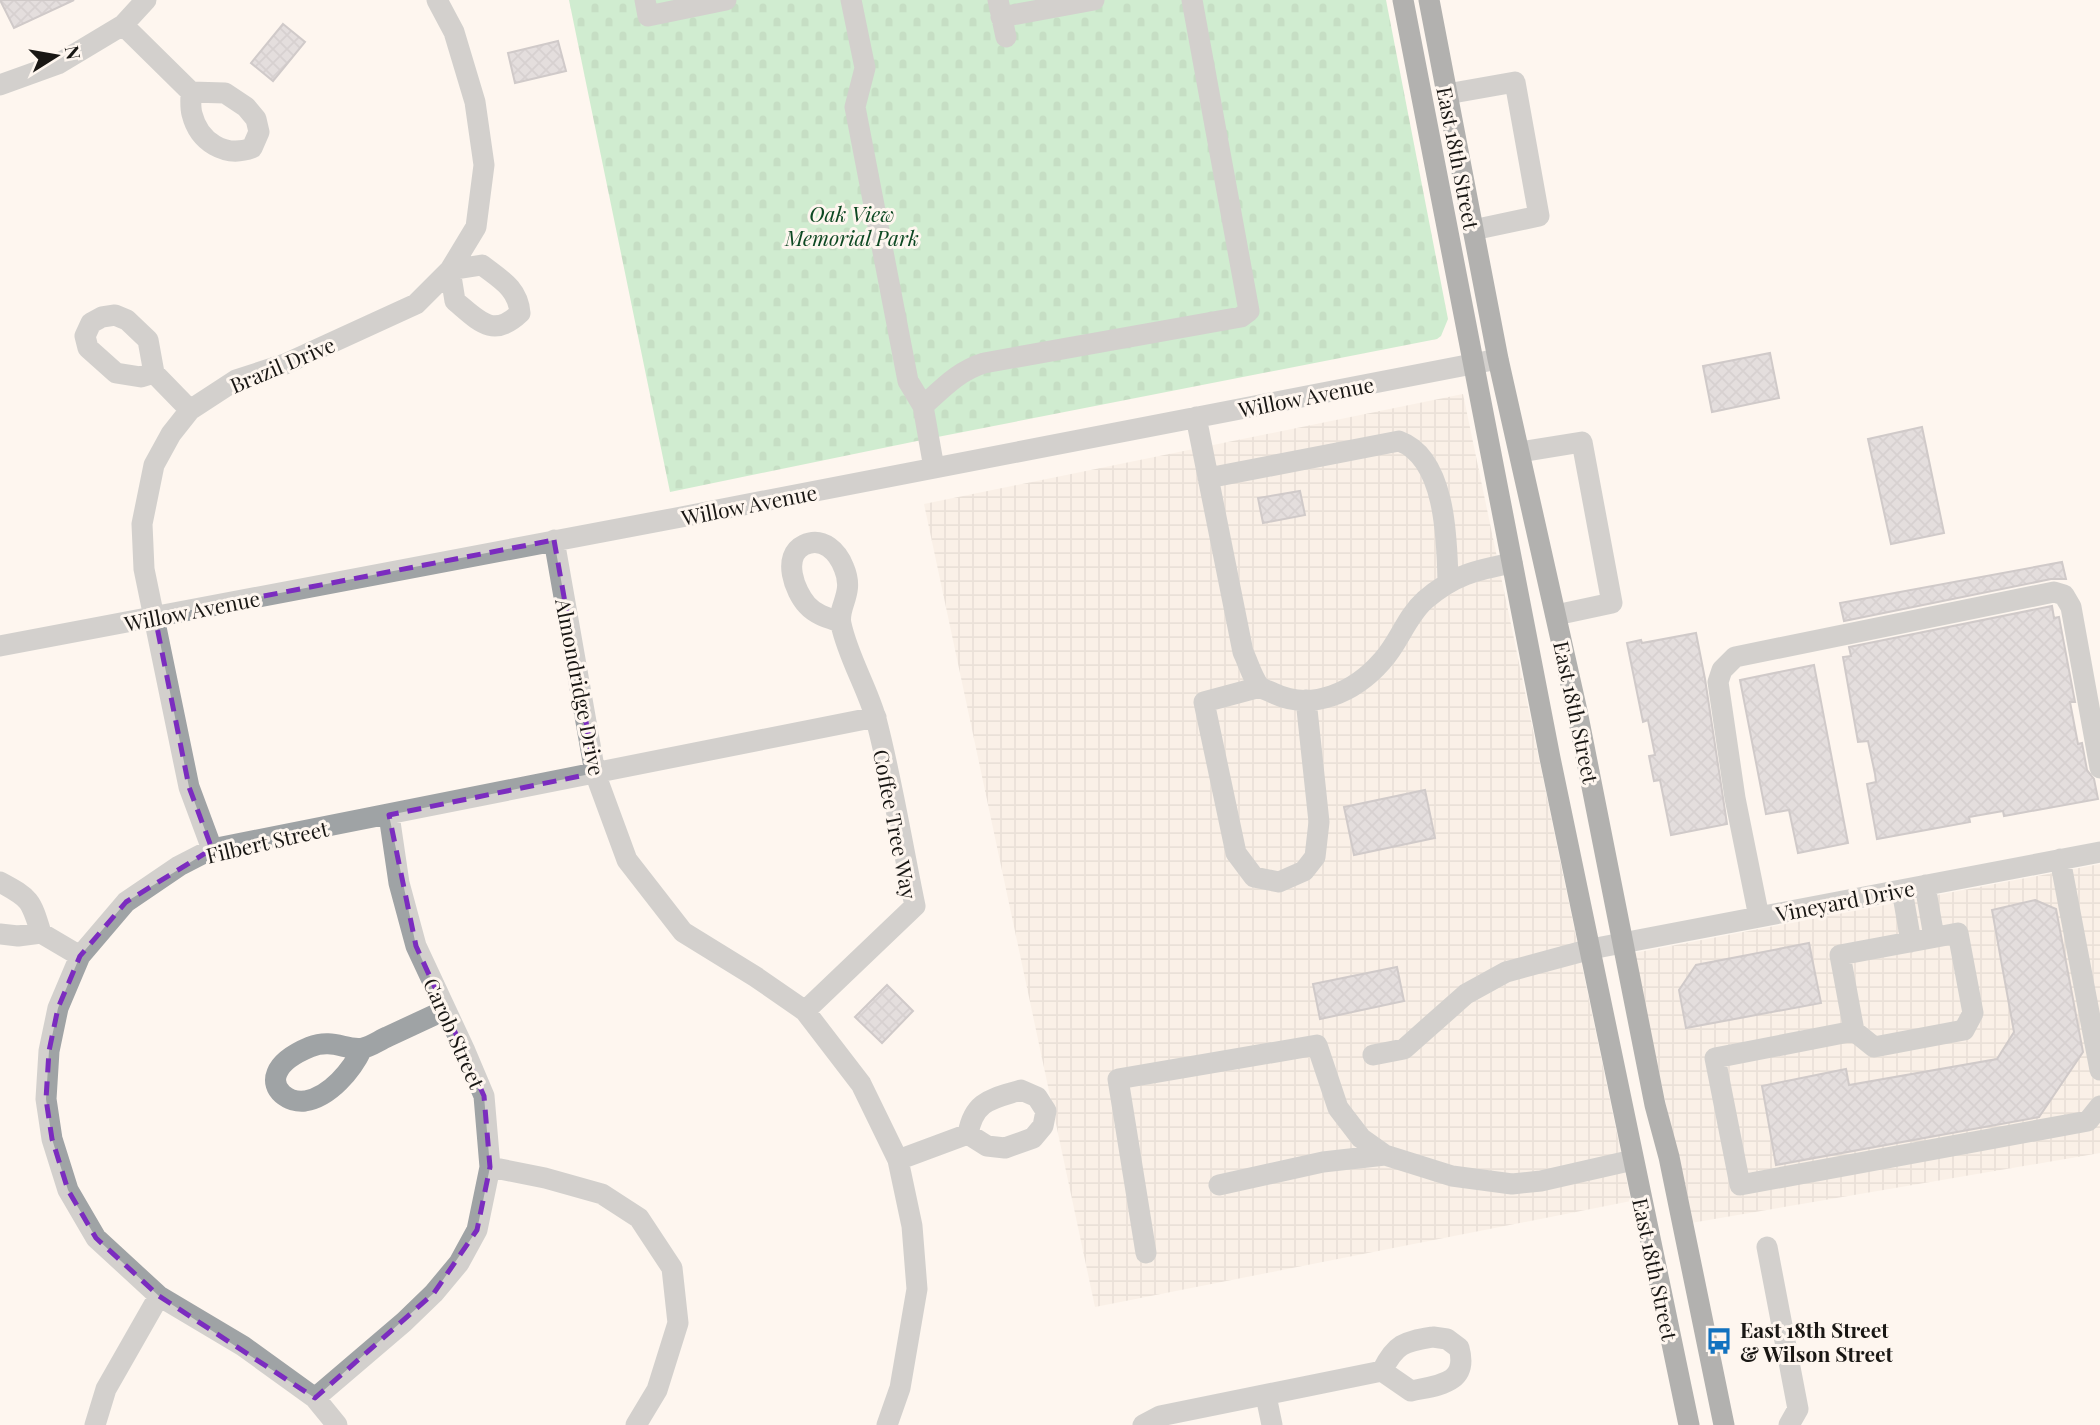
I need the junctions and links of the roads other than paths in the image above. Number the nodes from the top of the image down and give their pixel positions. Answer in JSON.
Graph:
{"nodes":[{"id":1,"x":146,"y":0,"type":"edge"},
{"id":2,"x":437,"y":0,"type":"edge"},
{"id":3,"x":645,"y":0,"type":"edge"},
{"id":4,"x":726,"y":0,"type":"edge"},
{"id":5,"x":851,"y":0,"type":"edge"},
{"id":6,"x":1094,"y":0,"type":"edge"},
{"id":7,"x":1192,"y":0,"type":"edge"},
{"id":8,"x":1403,"y":0,"type":"edge"},
{"id":9,"x":1429,"y":0,"type":"edge"},
{"id":10,"x":1002,"y":18,"type":"edge"},
{"id":11,"x":123,"y":25,"type":"junction"},
{"id":12,"x":0,"y":85,"type":"edge"},
{"id":13,"x":191,"y":92,"type":"dead end"},
{"id":14,"x":1447,"y":94,"type":"junction"},
{"id":15,"x":1473,"y":230,"type":"junction"},
{"id":16,"x":1498,"y":359,"type":"junction"},
{"id":17,"x":1473,"y":363,"type":"junction"},
{"id":18,"x":153,"y":373,"type":"dead end"},
{"id":19,"x":923,"y":406,"type":"junction"},
{"id":20,"x":190,"y":410,"type":"junction"},
{"id":21,"x":1196,"y":417,"type":"junction"},
{"id":22,"x":1520,"y":452,"type":"junction"},
{"id":23,"x":934,"y":468,"type":"junction"},
{"id":24,"x":1208,"y":478,"type":"junction"},
{"id":25,"x":554,"y":540,"type":"junction"},
{"id":26,"x":1512,"y":563,"type":"junction"},
{"id":27,"x":1448,"y":582,"type":"junction"},
{"id":28,"x":1556,"y":615,"type":"junction"},
{"id":29,"x":155,"y":617,"type":"junction"},
{"id":30,"x":840,"y":622,"type":"dead end"},
{"id":31,"x":0,"y":646,"type":"edge"},
{"id":32,"x":1260,"y":687,"type":"junction"},
{"id":33,"x":1306,"y":700,"type":"junction"},
{"id":34,"x":876,"y":718,"type":"junction"},
{"id":35,"x":2099,"y":757,"type":"edge"},
{"id":36,"x":596,"y":773,"type":"junction"},
{"id":37,"x":389,"y":815,"type":"junction"},
{"id":38,"x":212,"y":849,"type":"junction"},
{"id":39,"x":2100,"y":852,"type":"edge"},
{"id":40,"x":2060,"y":859,"type":"junction"},
{"id":41,"x":0,"y":882,"type":"edge"},
{"id":42,"x":1925,"y":885,"type":"junction"},
{"id":43,"x":1902,"y":890,"type":"junction"},
{"id":44,"x":1759,"y":917,"type":"junction"},
{"id":45,"x":41,"y":933,"type":"junction"},
{"id":46,"x":0,"y":934,"type":"edge"},
{"id":47,"x":1934,"y":937,"type":"junction"},
{"id":48,"x":1624,"y":942,"type":"junction"},
{"id":49,"x":1911,"y":942,"type":"junction"},
{"id":50,"x":1591,"y":949,"type":"junction"},
{"id":51,"x":80,"y":956,"type":"junction"},
{"id":52,"x":445,"y":1010,"type":"junction"},
{"id":53,"x":805,"y":1011,"type":"junction"},
{"id":54,"x":1854,"y":1031,"type":"junction"},
{"id":55,"x":362,"y":1049,"type":"dead end"},
{"id":56,"x":1373,"y":1055,"type":"dead end"},
{"id":57,"x":2100,"y":1070,"type":"edge"},
{"id":58,"x":2100,"y":1106,"type":"edge"},
{"id":59,"x":968,"y":1134,"type":"dead end"},
{"id":60,"x":1385,"y":1155,"type":"junction"},
{"id":61,"x":898,"y":1160,"type":"junction"},
{"id":62,"x":1633,"y":1160,"type":"junction"},
{"id":63,"x":490,"y":1167,"type":"junction"},
{"id":64,"x":1219,"y":1185,"type":"dead end"},
{"id":65,"x":1767,"y":1247,"type":"dead end"},
{"id":66,"x":1146,"y":1253,"type":"dead end"},
{"id":67,"x":159,"y":1296,"type":"junction"},
{"id":68,"x":1382,"y":1371,"type":"dead end"},
{"id":69,"x":1266,"y":1396,"type":"junction"},
{"id":70,"x":315,"y":1398,"type":"junction"},
{"id":71,"x":95,"y":1425,"type":"edge"},
{"id":72,"x":337,"y":1425,"type":"edge"},
{"id":73,"x":636,"y":1425,"type":"edge"},
{"id":74,"x":887,"y":1425,"type":"edge"},
{"id":75,"x":1143,"y":1425,"type":"edge"},
{"id":76,"x":1272,"y":1425,"type":"edge"},
{"id":77,"x":1689,"y":1425,"type":"edge"},
{"id":78,"x":1724,"y":1425,"type":"edge"},
{"id":79,"x":1789,"y":1425,"type":"edge"}],
"edges":[{"from":1,"to":11,"type":"street"},
{"from":2,"to":20,"type":"street","name":"Brazil Drive"},
{"from":3,"to":4,"type":"street"},
{"from":5,"to":19,"type":"street"},
{"from":6,"to":10,"type":"street"},
{"from":7,"to":19,"type":"street"},
{"from":8,"to":17,"type":"main road","name":"East 18th Street"},
{"from":9,"to":14,"type":"main road","name":"East 18th Street"},
{"from":11,"to":12,"type":"street"},
{"from":11,"to":13,"type":"street"},
{"from":14,"to":15,"type":"main road","name":"East 18th Street"},
{"from":14,"to":15,"type":"street"},
{"from":15,"to":16,"type":"main road","name":"East 18th Street"},
{"from":16,"to":17,"type":"street","name":"Willow Avenue"},
{"from":16,"to":22,"type":"main road","name":"East 18th Street"},
{"from":17,"to":21,"type":"street","name":"Willow Avenue"},
{"from":17,"to":26,"type":"main road","name":"East 18th Street"},
{"from":18,"to":20,"type":"street"},
{"from":19,"to":23,"type":"street"},
{"from":20,"to":29,"type":"street","name":"Brazil Drive"},
{"from":21,"to":23,"type":"street","name":"Willow Avenue"},
{"from":21,"to":24,"type":"street"},
{"from":22,"to":28,"type":"main road","name":"East 18th Street"},
{"from":22,"to":28,"type":"street"},
{"from":23,"to":25,"type":"street","name":"Willow Avenue"},
{"from":24,"to":27,"type":"street"},
{"from":24,"to":32,"type":"street"},
{"from":25,"to":29,"type":"street","name":"Willow Avenue"},
{"from":25,"to":36,"type":"street","name":"Almondridge Drive"},
{"from":26,"to":27,"type":"street"},
{"from":26,"to":50,"type":"main road","name":"East 18th Street"},
{"from":27,"to":33,"type":"street"},
{"from":28,"to":48,"type":"main road","name":"East 18th Street"},
{"from":29,"to":31,"type":"street","name":"Willow Avenue"},
{"from":29,"to":38,"type":"street","name":"Brazil Drive"},
{"from":30,"to":34,"type":"street"},
{"from":32,"to":33,"type":"street"},
{"from":32,"to":33,"type":"street"},
{"from":34,"to":36,"type":"street","name":"Filbert Street"},
{"from":34,"to":53,"type":"street","name":"Coffee Tree Way"},
{"from":35,"to":44,"type":"street"},
{"from":36,"to":37,"type":"street","name":"Filbert Street"},
{"from":36,"to":53,"type":"street","name":"Almondridge Drive"},
{"from":37,"to":38,"type":"street","name":"Filbert Street"},
{"from":37,"to":52,"type":"street","name":"Carob Street"},
{"from":38,"to":51,"type":"street","name":"Filbert Street"},
{"from":39,"to":40,"type":"street","name":"Vineyard Drive"},
{"from":40,"to":42,"type":"street","name":"Vineyard Drive"},
{"from":40,"to":57,"type":"street"},
{"from":41,"to":45,"type":"street"},
{"from":42,"to":43,"type":"street","name":"Vineyard Drive"},
{"from":42,"to":47,"type":"street"},
{"from":43,"to":44,"type":"street","name":"Vineyard Drive"},
{"from":43,"to":49,"type":"street"},
{"from":44,"to":48,"type":"street","name":"Vineyard Drive"},
{"from":45,"to":46,"type":"street"},
{"from":45,"to":51,"type":"street"},
{"from":47,"to":49,"type":"street"},
{"from":47,"to":54,"type":"street"},
{"from":48,"to":50,"type":"street","name":"Vineyard Drive"},
{"from":48,"to":78,"type":"main road","name":"East 18th Street"},
{"from":49,"to":54,"type":"street"},
{"from":50,"to":56,"type":"street","name":"Vineyard Drive"},
{"from":50,"to":62,"type":"main road","name":"East 18th Street"},
{"from":51,"to":67,"type":"street","name":"Filbert Street"},
{"from":52,"to":55,"type":"street"},
{"from":52,"to":63,"type":"street","name":"Carob Street"},
{"from":53,"to":61,"type":"street","name":"Almondridge Drive"},
{"from":54,"to":58,"type":"street"},
{"from":59,"to":61,"type":"street"},
{"from":60,"to":62,"type":"street"},
{"from":60,"to":64,"type":"street"},
{"from":60,"to":66,"type":"street"},
{"from":61,"to":74,"type":"street","name":"Almondridge Drive"},
{"from":62,"to":77,"type":"main road","name":"East 18th Street"},
{"from":63,"to":70,"type":"street","name":"Carob Street"},
{"from":63,"to":73,"type":"street"},
{"from":65,"to":79,"type":"street"},
{"from":67,"to":70,"type":"street","name":"Filbert Street"},
{"from":67,"to":71,"type":"street"},
{"from":68,"to":69,"type":"street"},
{"from":69,"to":75,"type":"street"},
{"from":69,"to":76,"type":"street"},
{"from":70,"to":72,"type":"street","name":"Filbert Street"}]}
